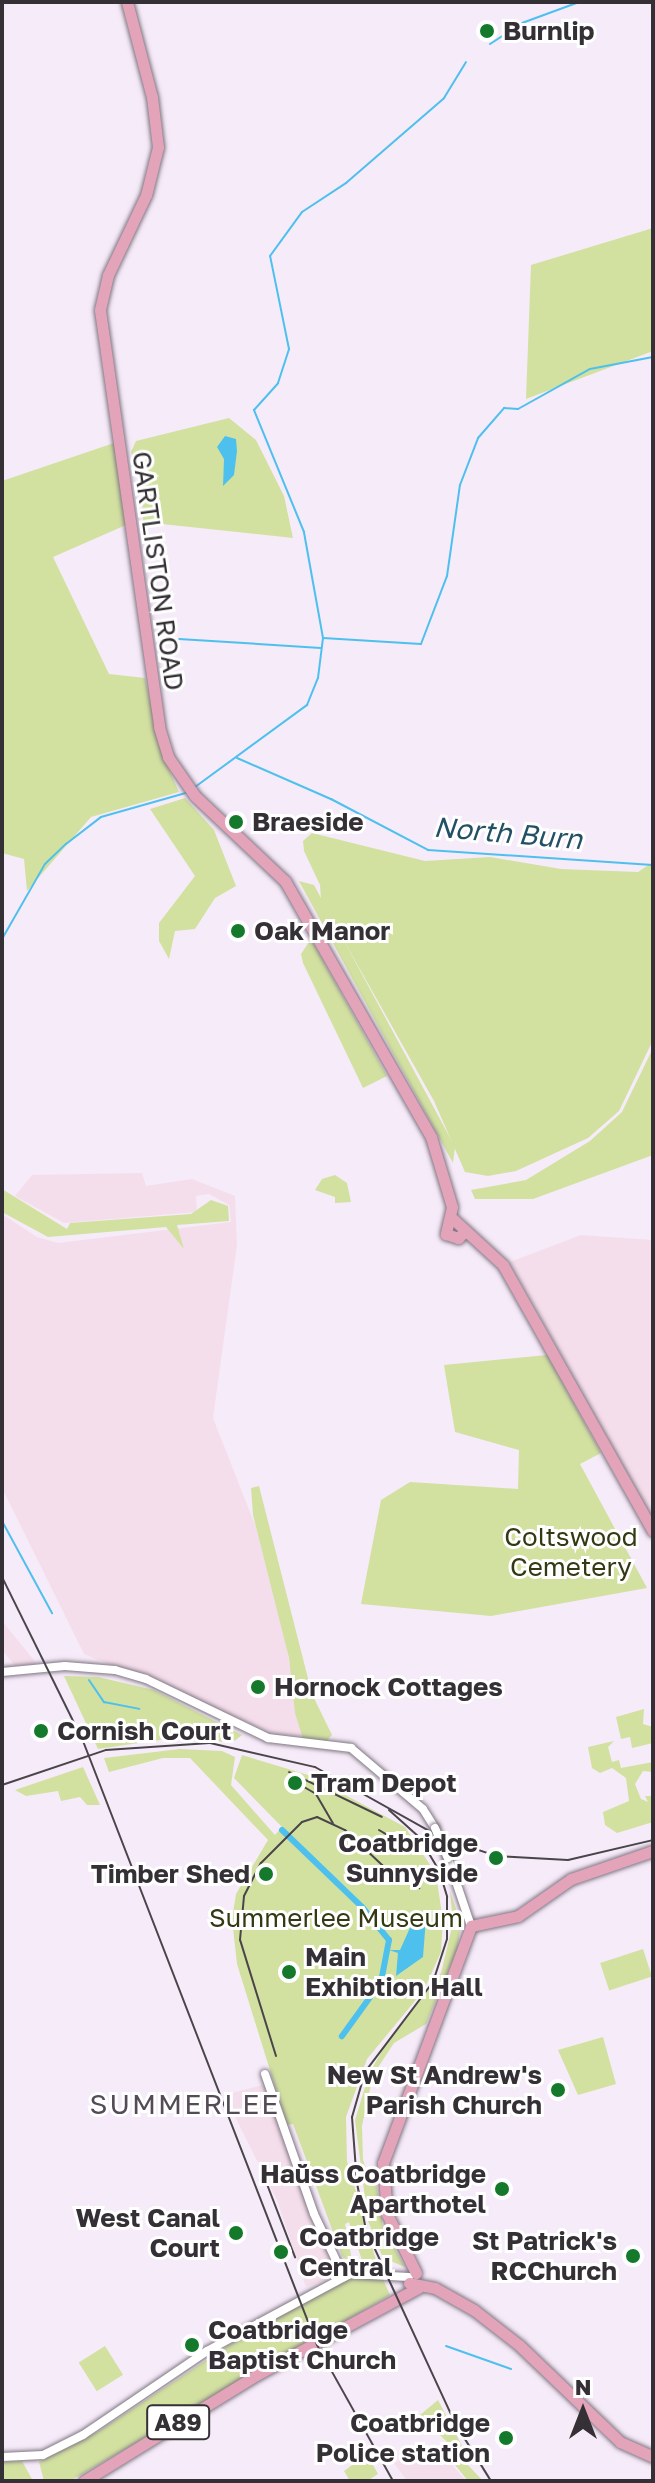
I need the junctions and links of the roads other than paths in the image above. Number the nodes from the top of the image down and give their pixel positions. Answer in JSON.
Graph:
{"nodes":[{"id":1,"x":127,"y":2,"type":"edge"},
{"id":2,"x":653,"y":1531,"type":"edge"},
{"id":3,"x":2,"y":1672,"type":"edge"},
{"id":4,"x":653,"y":1851,"type":"edge"},
{"id":5,"x":471,"y":1926,"type":"junction"},
{"id":6,"x":265,"y":2074,"type":"dead end"},
{"id":7,"x":344,"y":2277,"type":"junction"},
{"id":8,"x":416,"y":2281,"type":"junction"},
{"id":9,"x":2,"y":2457,"type":"edge"},
{"id":10,"x":653,"y":2457,"type":"edge"},
{"id":11,"x":84,"y":2481,"type":"edge"}],
"edges":[{"from":1,"to":2,"type":"main road","name":"GARTLISTON ROAD"},
{"from":3,"to":5,"type":"street","bridge":true},
{"from":4,"to":5,"type":"main road"},
{"from":5,"to":8,"type":"main road"},
{"from":6,"to":7,"type":"street"},
{"from":7,"to":8,"type":"street"},
{"from":7,"to":9,"type":"street"},
{"from":8,"to":10,"type":"main road"},
{"from":8,"to":11,"type":"main road","number":"A89"}]}
